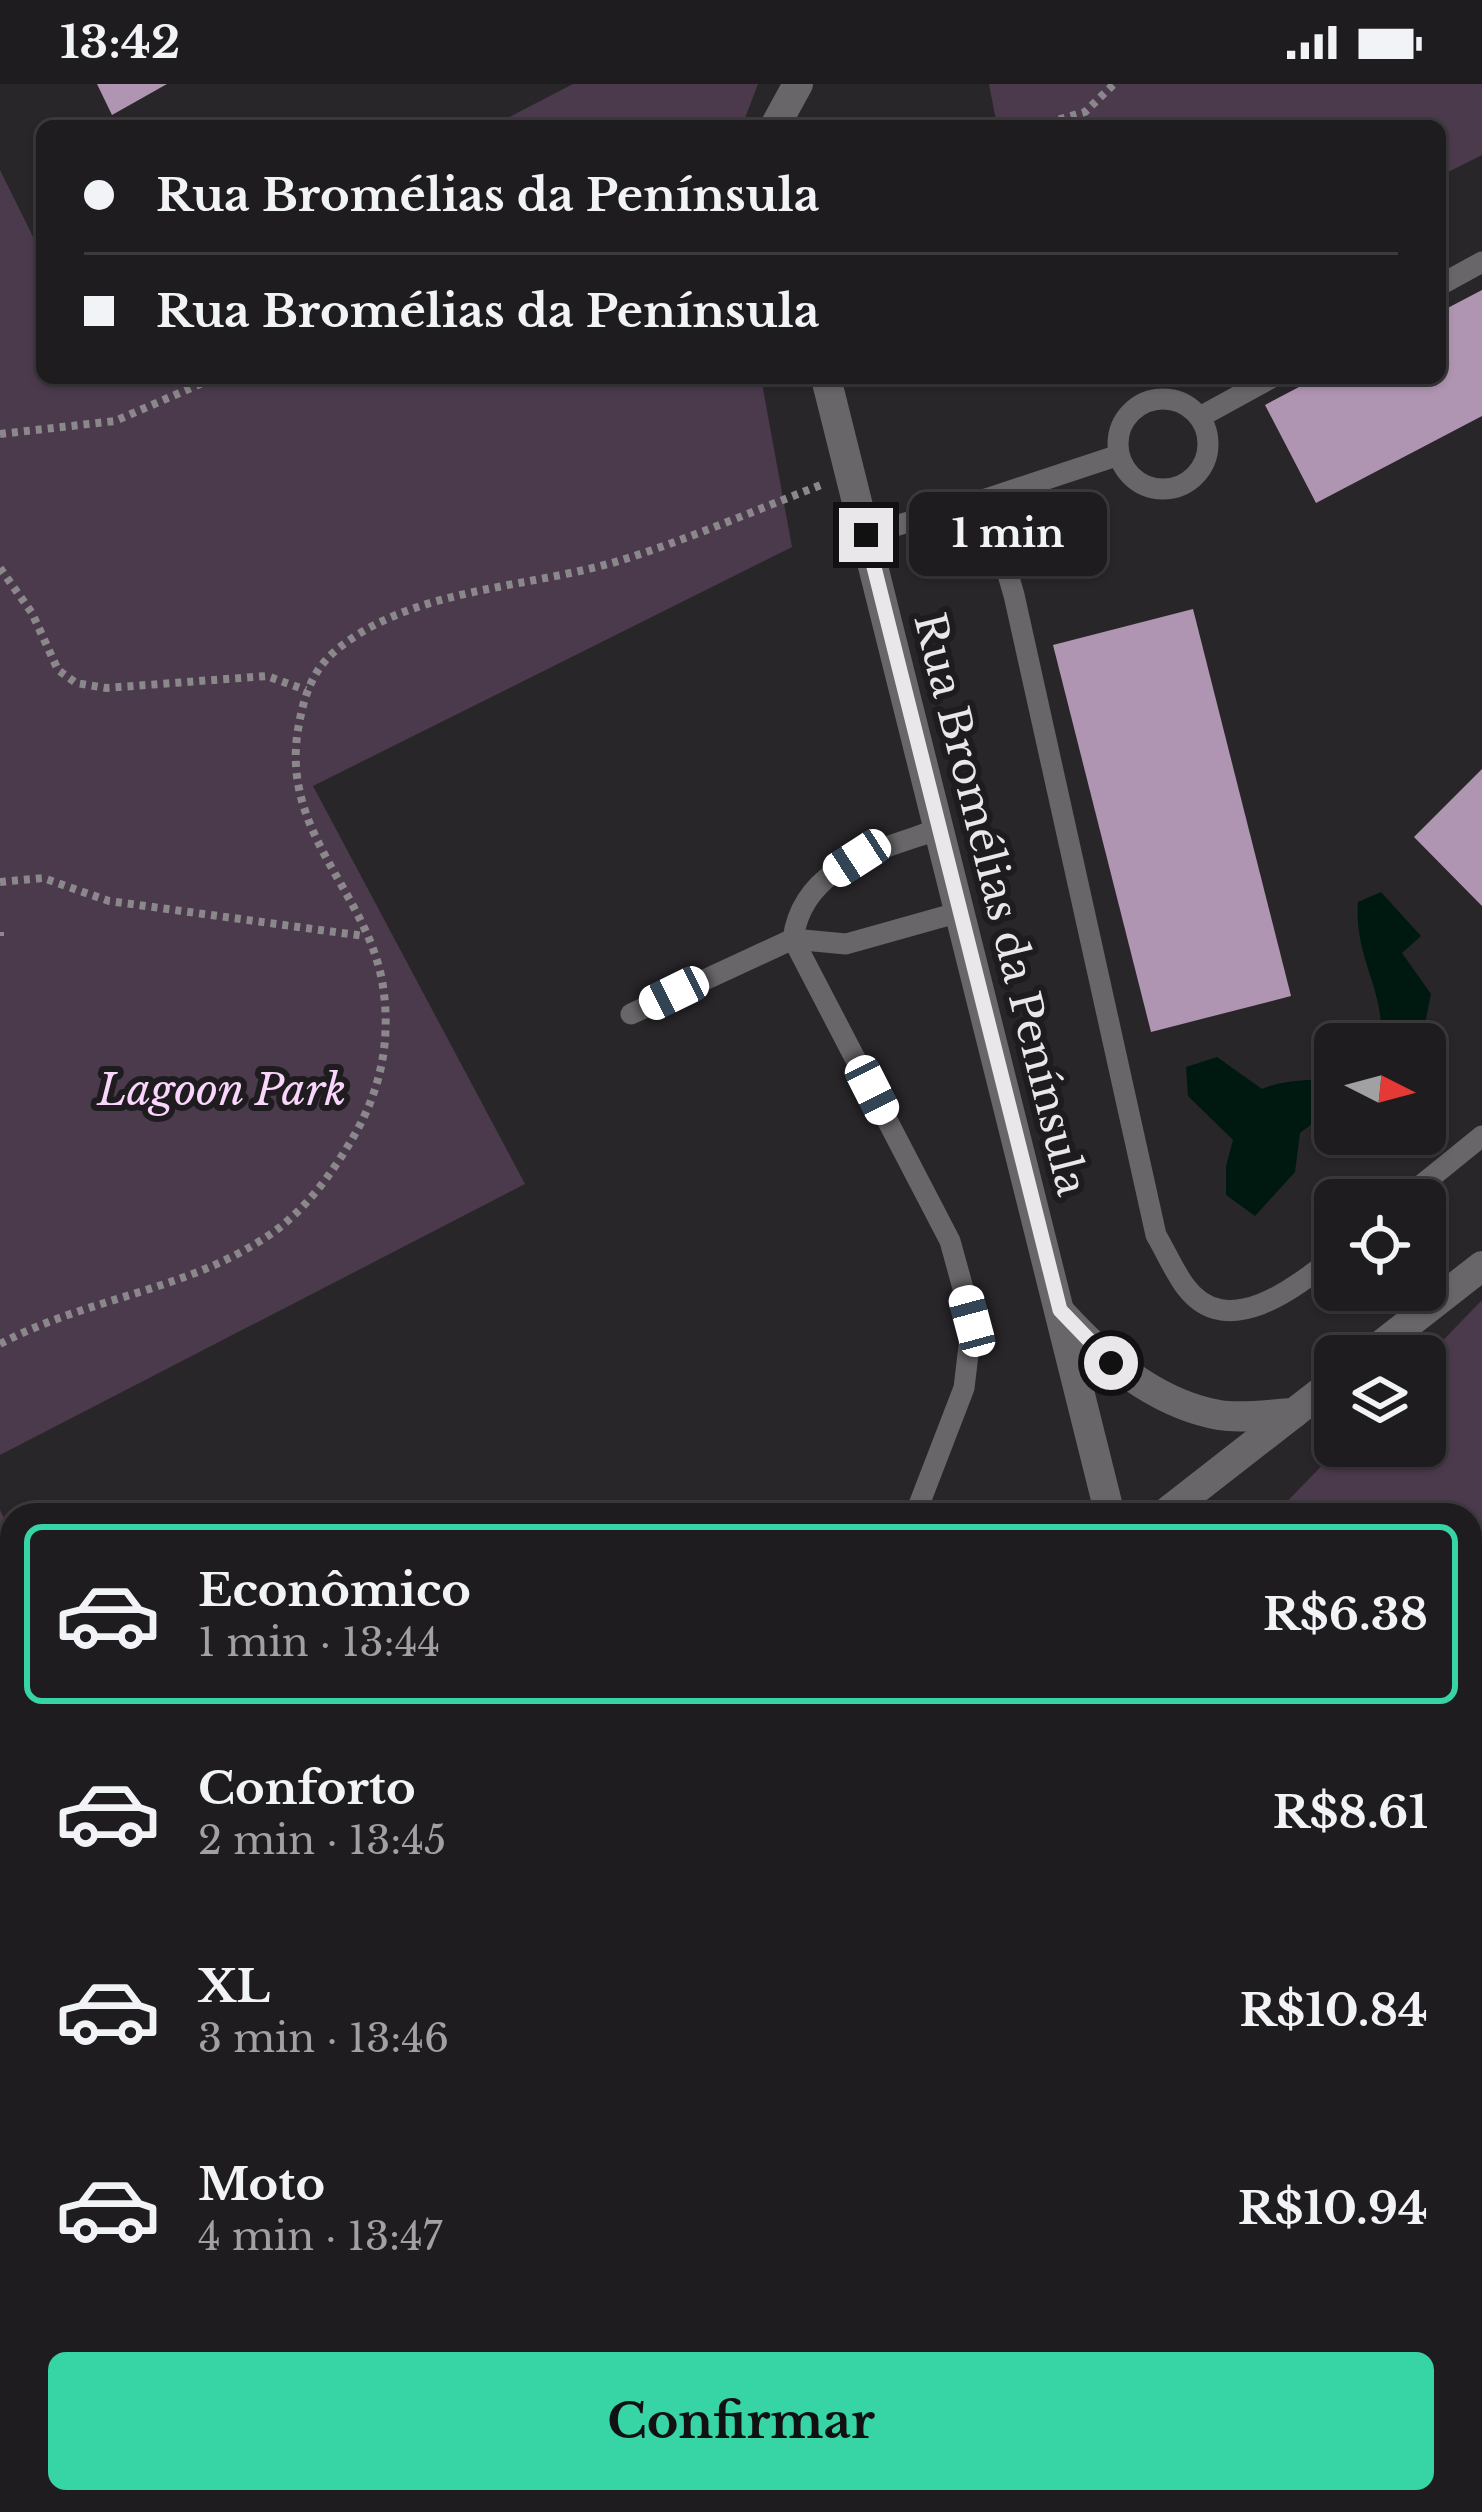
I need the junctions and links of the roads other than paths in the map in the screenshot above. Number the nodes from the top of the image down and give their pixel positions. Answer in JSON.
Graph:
{"nodes":[{"id":1,"x":798,"y":84,"type":"edge"},
{"id":2,"x":778,"y":120,"type":"edge"},
{"id":3,"x":1482,"y":262,"type":"edge"},
{"id":4,"x":1446,"y":282,"type":"edge"},
{"id":5,"x":828,"y":384,"type":"edge"},
{"id":6,"x":1260,"y":384,"type":"edge"},
{"id":7,"x":1200,"y":417,"type":"junction"},
{"id":8,"x":1119,"y":455,"type":"junction"},
{"id":9,"x":986,"y":499,"type":"junction"},
{"id":10,"x":866,"y":535,"type":"junction"},
{"id":11,"x":939,"y":829,"type":"junction"},
{"id":12,"x":960,"y":912,"type":"junction"},
{"id":13,"x":793,"y":939,"type":"junction"},
{"id":14,"x":631,"y":1014,"type":"dead end"},
{"id":15,"x":1482,"y":1136,"type":"edge"},
{"id":16,"x":1429,"y":1179,"type":"edge"},
{"id":17,"x":1482,"y":1266,"type":"edge"},
{"id":18,"x":1314,"y":1271,"type":"edge"},
{"id":19,"x":1060,"y":1310,"type":"junction"},
{"id":20,"x":1394,"y":1335,"type":"edge"},
{"id":21,"x":1314,"y":1397,"type":"edge"},
{"id":22,"x":1294,"y":1413,"type":"junction"},
{"id":23,"x":921,"y":1503,"type":"edge"},
{"id":24,"x":1107,"y":1503,"type":"edge"},
{"id":25,"x":1178,"y":1503,"type":"edge"}],
"edges":[{"from":1,"to":2,"type":"street"},
{"from":3,"to":4,"type":"lane"},
{"from":5,"to":10,"type":"street","name":"Rua Bromélias da Península"},
{"from":6,"to":7,"type":"lane"},
{"from":7,"to":8,"type":"lane"},
{"from":7,"to":8,"type":"lane"},
{"from":8,"to":9,"type":"lane"},
{"from":9,"to":10,"type":"lane"},
{"from":9,"to":18,"type":"lane"},
{"from":10,"to":11,"type":"street","name":"Rua Bromélias da Península"},
{"from":11,"to":12,"type":"street","name":"Rua Bromélias da Península"},
{"from":11,"to":13,"type":"lane"},
{"from":12,"to":13,"type":"lane"},
{"from":12,"to":19,"type":"street","name":"Rua Bromélias da Península"},
{"from":13,"to":14,"type":"lane"},
{"from":13,"to":23,"type":"lane"},
{"from":15,"to":16,"type":"lane"},
{"from":17,"to":20,"type":"street"},
{"from":19,"to":22,"type":"street","name":"Rua Bromélias da Península"},
{"from":19,"to":24,"type":"street","name":"Rua Bromélias da Península"},
{"from":21,"to":22,"type":"street"},
{"from":22,"to":25,"type":"street"}]}
